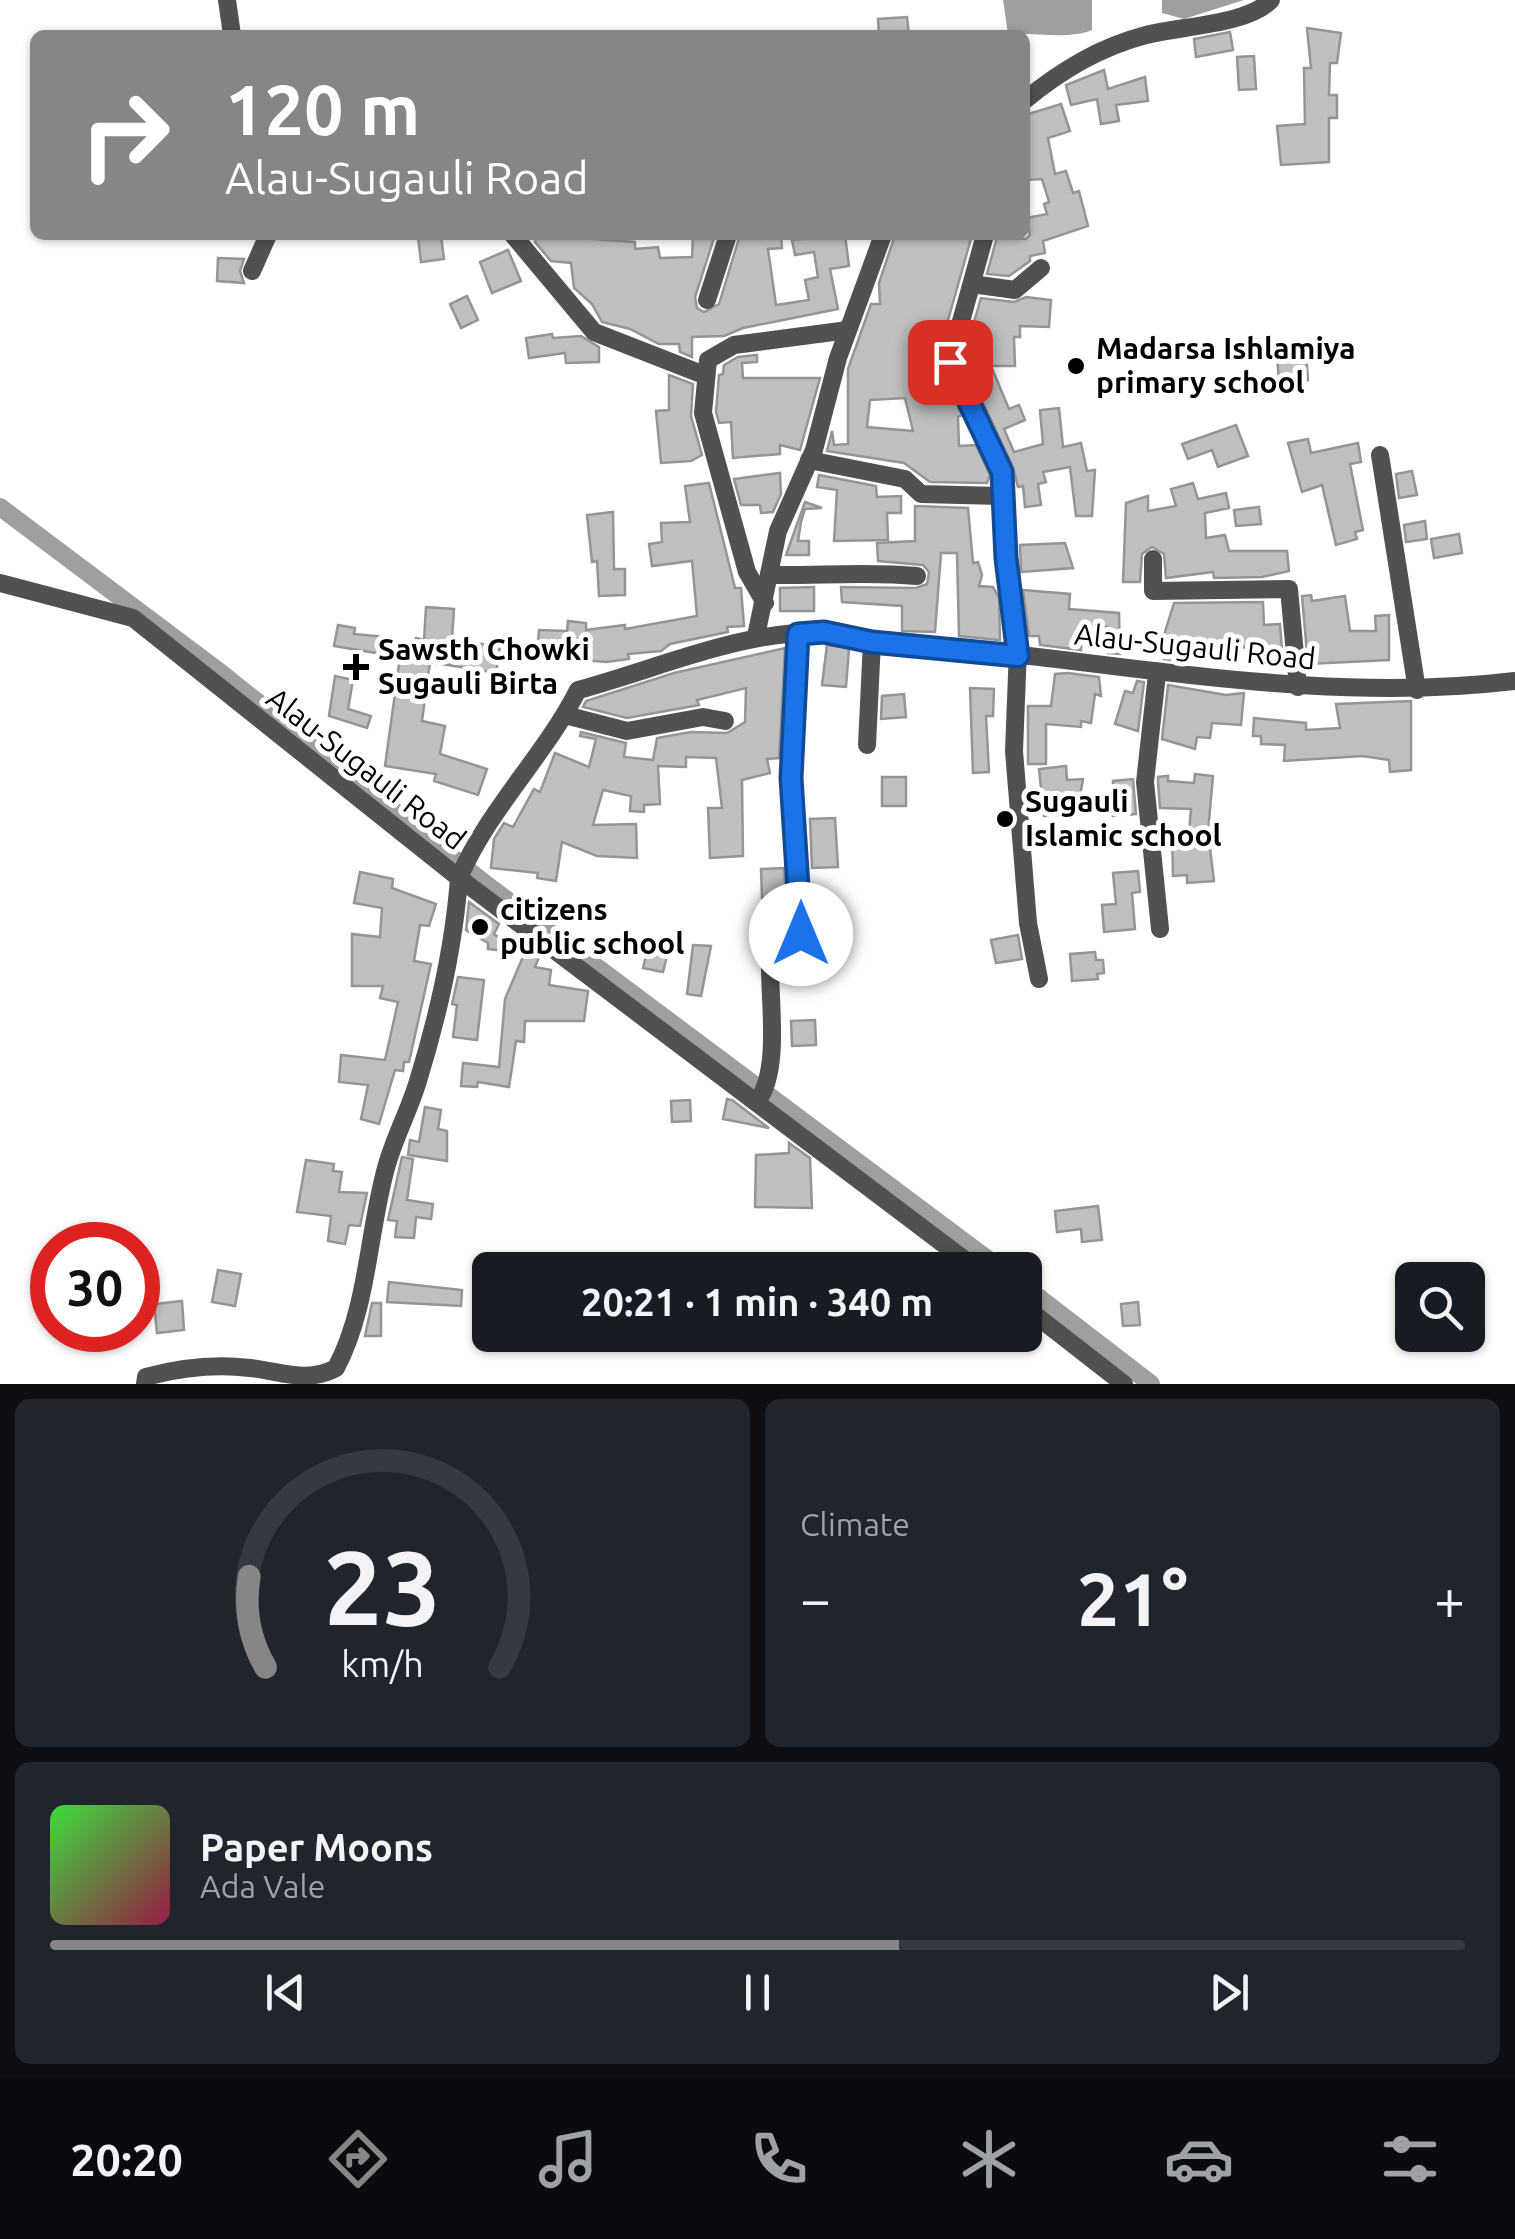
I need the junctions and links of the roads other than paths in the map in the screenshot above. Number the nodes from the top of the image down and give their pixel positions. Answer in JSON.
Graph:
{"nodes":[{"id":1,"x":227,"y":0,"type":"edge"},
{"id":2,"x":1271,"y":0,"type":"edge"},
{"id":3,"x":231,"y":30,"type":"edge"},
{"id":4,"x":1030,"y":96,"type":"edge"},
{"id":5,"x":266,"y":240,"type":"edge"},
{"id":6,"x":517,"y":240,"type":"edge"},
{"id":7,"x":726,"y":240,"type":"edge"},
{"id":8,"x":880,"y":240,"type":"edge"},
{"id":9,"x":984,"y":240,"type":"edge"},
{"id":10,"x":1041,"y":268,"type":"dead end"},
{"id":11,"x":252,"y":270,"type":"dead end"},
{"id":12,"x":972,"y":284,"type":"junction"},
{"id":13,"x":707,"y":300,"type":"dead end"},
{"id":14,"x":848,"y":330,"type":"junction"},
{"id":15,"x":704,"y":375,"type":"junction"},
{"id":16,"x":1380,"y":455,"type":"dead end"},
{"id":17,"x":809,"y":460,"type":"junction"},
{"id":18,"x":1002,"y":496,"type":"junction"},
{"id":19,"x":1153,"y":558,"type":"dead end"},
{"id":20,"x":768,"y":575,"type":"junction"},
{"id":21,"x":917,"y":576,"type":"dead end"},
{"id":22,"x":0,"y":583,"type":"edge"},
{"id":23,"x":765,"y":602,"type":"junction"},
{"id":24,"x":798,"y":634,"type":"junction"},
{"id":25,"x":756,"y":636,"type":"junction"},
{"id":26,"x":872,"y":642,"type":"junction"},
{"id":27,"x":1018,"y":656,"type":"junction"},
{"id":28,"x":1158,"y":674,"type":"junction"},
{"id":29,"x":1515,"y":682,"type":"edge"},
{"id":30,"x":1298,"y":687,"type":"junction"},
{"id":31,"x":1417,"y":690,"type":"junction"},
{"id":32,"x":565,"y":715,"type":"junction"},
{"id":33,"x":726,"y":721,"type":"dead end"},
{"id":34,"x":868,"y":745,"type":"dead end"},
{"id":35,"x":462,"y":870,"type":"junction"},
{"id":36,"x":1160,"y":928,"type":"dead end"},
{"id":37,"x":1039,"y":979,"type":"dead end"},
{"id":38,"x":758,"y":1102,"type":"junction"},
{"id":39,"x":954,"y":1252,"type":"edge"},
{"id":40,"x":1042,"y":1320,"type":"edge"},
{"id":41,"x":145,"y":1384,"type":"edge"},
{"id":42,"x":1124,"y":1384,"type":"edge"}],
"edges":[{"from":1,"to":3,"type":"street"},
{"from":2,"to":4,"type":"street"},
{"from":5,"to":11,"type":"street"},
{"from":6,"to":15,"type":"street"},
{"from":7,"to":13,"type":"street"},
{"from":8,"to":14,"type":"street"},
{"from":9,"to":12,"type":"street"},
{"from":10,"to":12,"type":"street"},
{"from":12,"to":18,"type":"street"},
{"from":14,"to":15,"type":"street"},
{"from":14,"to":17,"type":"street"},
{"from":15,"to":23,"type":"street"},
{"from":16,"to":31,"type":"street"},
{"from":17,"to":18,"type":"street"},
{"from":17,"to":20,"type":"street"},
{"from":18,"to":27,"type":"street"},
{"from":19,"to":30,"type":"street"},
{"from":20,"to":21,"type":"street"},
{"from":20,"to":23,"type":"street"},
{"from":22,"to":35,"type":"street","name":"Alau-Sugauli Road"},
{"from":23,"to":25,"type":"street"},
{"from":24,"to":25,"type":"street","name":"Alau-Sugauli Road"},
{"from":24,"to":26,"type":"street","name":"Alau-Sugauli Road"},
{"from":24,"to":38,"type":"street"},
{"from":25,"to":32,"type":"street","name":"Alau-Sugauli Road"},
{"from":26,"to":27,"type":"street","name":"Alau-Sugauli Road"},
{"from":26,"to":34,"type":"street"},
{"from":27,"to":28,"type":"street","name":"Alau-Sugauli Road"},
{"from":27,"to":37,"type":"street"},
{"from":28,"to":30,"type":"street","name":"Alau-Sugauli Road"},
{"from":28,"to":36,"type":"street"},
{"from":29,"to":31,"type":"street","name":"Alau-Sugauli Road"},
{"from":30,"to":31,"type":"street","name":"Alau-Sugauli Road"},
{"from":32,"to":33,"type":"street"},
{"from":32,"to":35,"type":"street","name":"Alau-Sugauli Road"},
{"from":35,"to":38,"type":"street"},
{"from":35,"to":41,"type":"street"},
{"from":38,"to":39,"type":"street"},
{"from":40,"to":42,"type":"street"}]}
